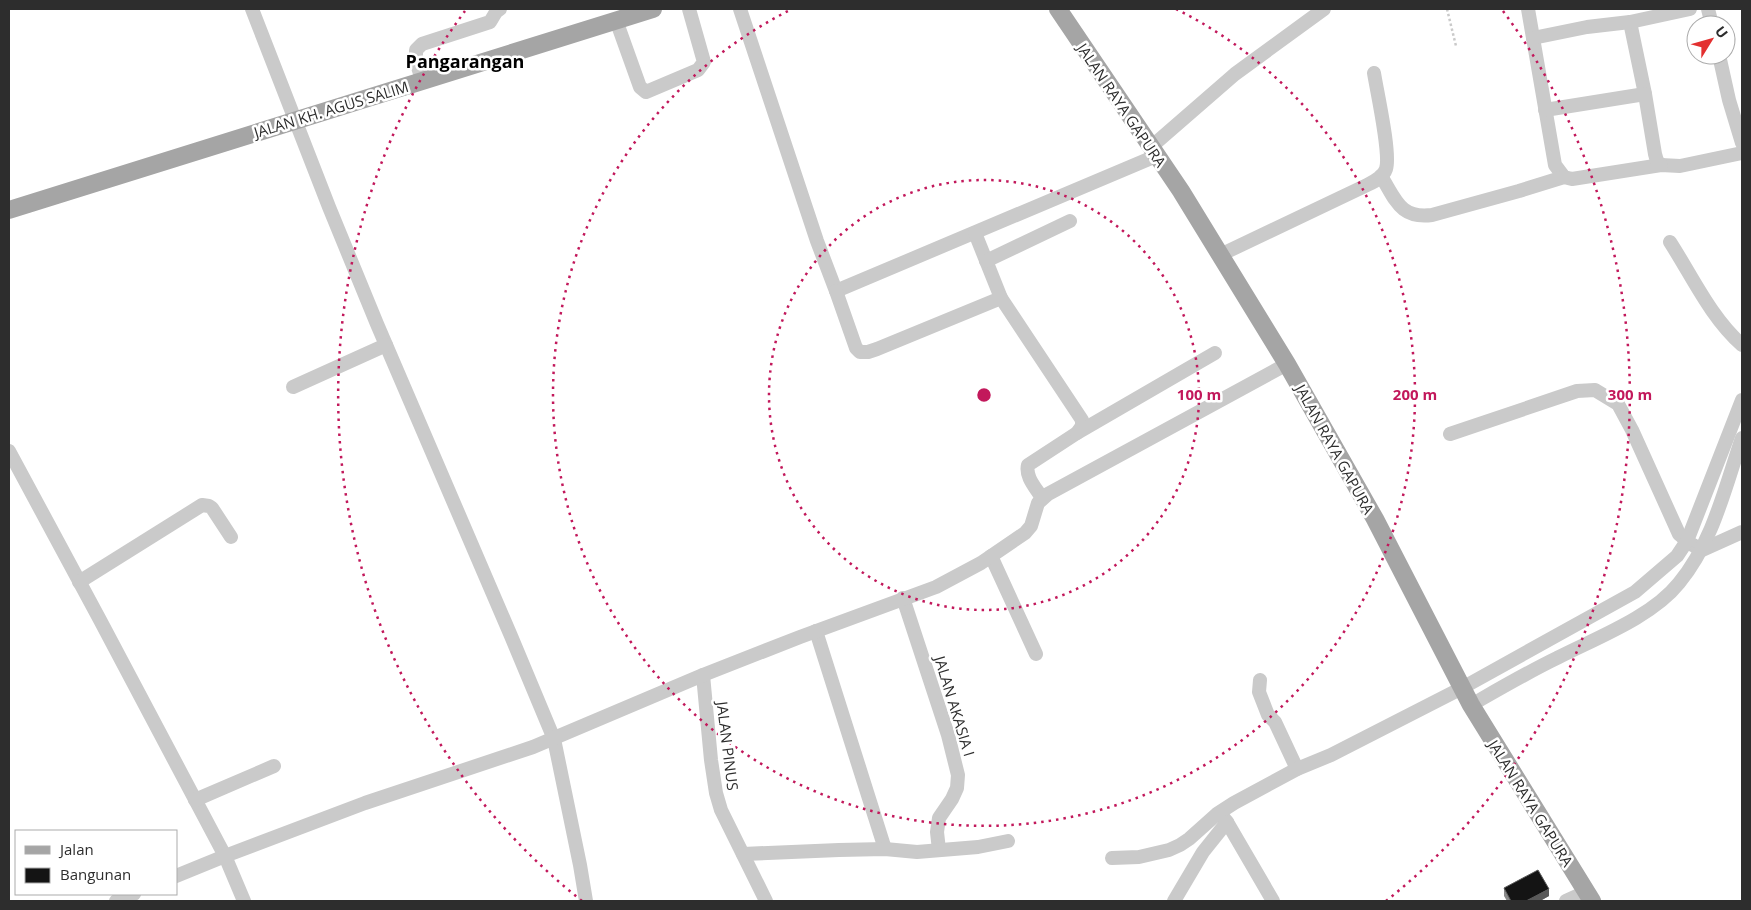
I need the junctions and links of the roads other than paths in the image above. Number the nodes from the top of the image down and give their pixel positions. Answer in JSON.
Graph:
{"nodes":[{"id":1,"x":252,"y":9,"type":"edge"},
{"id":2,"x":500,"y":9,"type":"edge"},
{"id":3,"x":653,"y":9,"type":"edge"},
{"id":4,"x":689,"y":9,"type":"edge"},
{"id":5,"x":740,"y":9,"type":"edge"},
{"id":6,"x":1058,"y":9,"type":"edge"},
{"id":7,"x":1324,"y":9,"type":"edge"},
{"id":8,"x":1528,"y":9,"type":"edge"},
{"id":9,"x":1690,"y":9,"type":"edge"},
{"id":10,"x":616,"y":20,"type":"junction"},
{"id":11,"x":1630,"y":22,"type":"junction"},
{"id":12,"x":1533,"y":38,"type":"junction"},
{"id":13,"x":1721,"y":65,"type":"edge"},
{"id":14,"x":1374,"y":73,"type":"dead end"},
{"id":15,"x":422,"y":80,"type":"junction"},
{"id":16,"x":1645,"y":94,"type":"junction"},
{"id":17,"x":1545,"y":110,"type":"junction"},
{"id":18,"x":295,"y":119,"type":"junction"},
{"id":19,"x":1742,"y":142,"type":"edge"},
{"id":20,"x":1154,"y":152,"type":"junction"},
{"id":21,"x":1742,"y":153,"type":"edge"},
{"id":22,"x":1661,"y":165,"type":"junction"},
{"id":23,"x":1381,"y":176,"type":"junction"},
{"id":24,"x":1564,"y":177,"type":"junction"},
{"id":25,"x":9,"y":210,"type":"edge"},
{"id":26,"x":1070,"y":221,"type":"dead end"},
{"id":27,"x":975,"y":233,"type":"junction"},
{"id":28,"x":1670,"y":242,"type":"dead end"},
{"id":29,"x":1220,"y":255,"type":"junction"},
{"id":30,"x":986,"y":261,"type":"junction"},
{"id":31,"x":836,"y":291,"type":"junction"},
{"id":32,"x":1001,"y":298,"type":"junction"},
{"id":33,"x":386,"y":345,"type":"junction"},
{"id":34,"x":1742,"y":345,"type":"edge"},
{"id":35,"x":1215,"y":353,"type":"dead end"},
{"id":36,"x":1287,"y":364,"type":"junction"},
{"id":37,"x":293,"y":387,"type":"dead end"},
{"id":38,"x":1742,"y":400,"type":"edge"},
{"id":39,"x":1077,"y":433,"type":"junction"},
{"id":40,"x":1450,"y":434,"type":"dead end"},
{"id":41,"x":1742,"y":438,"type":"edge"},
{"id":42,"x":9,"y":451,"type":"edge"},
{"id":43,"x":1042,"y":498,"type":"junction"},
{"id":44,"x":1742,"y":532,"type":"edge"},
{"id":45,"x":231,"y":537,"type":"dead end"},
{"id":46,"x":1694,"y":545,"type":"junction"},
{"id":47,"x":991,"y":556,"type":"junction"},
{"id":48,"x":79,"y":582,"type":"junction"},
{"id":49,"x":904,"y":598,"type":"junction"},
{"id":50,"x":816,"y":631,"type":"junction"},
{"id":51,"x":1036,"y":654,"type":"dead end"},
{"id":52,"x":703,"y":675,"type":"junction"},
{"id":53,"x":1260,"y":680,"type":"dead end"},
{"id":54,"x":1462,"y":688,"type":"junction"},
{"id":55,"x":1471,"y":704,"type":"junction"},
{"id":56,"x":554,"y":739,"type":"junction"},
{"id":57,"x":274,"y":766,"type":"dead end"},
{"id":58,"x":1297,"y":770,"type":"junction"},
{"id":59,"x":195,"y":800,"type":"junction"},
{"id":60,"x":1223,"y":817,"type":"junction"},
{"id":61,"x":1008,"y":841,"type":"dead end"},
{"id":62,"x":885,"y":850,"type":"junction"},
{"id":63,"x":939,"y":850,"type":"junction"},
{"id":64,"x":743,"y":854,"type":"junction"},
{"id":65,"x":225,"y":856,"type":"junction"},
{"id":66,"x":1112,"y":858,"type":"dead end"},
{"id":67,"x":178,"y":875,"type":"edge"},
{"id":68,"x":131,"y":895,"type":"edge"},
{"id":69,"x":1589,"y":896,"type":"edge"},
{"id":70,"x":116,"y":901,"type":"edge"},
{"id":71,"x":244,"y":901,"type":"edge"},
{"id":72,"x":586,"y":901,"type":"edge"},
{"id":73,"x":766,"y":901,"type":"edge"},
{"id":74,"x":1174,"y":901,"type":"edge"},
{"id":75,"x":1273,"y":901,"type":"edge"},
{"id":76,"x":1566,"y":901,"type":"edge"}],
"edges":[{"from":1,"to":18,"type":"street"},
{"from":2,"to":15,"type":"street"},
{"from":3,"to":10,"type":"main road","name":"JALAN KH. AGUS SALIM"},
{"from":4,"to":10,"type":"street"},
{"from":5,"to":31,"type":"street"},
{"from":6,"to":20,"type":"main road","name":"JALAN RAYA GAPURA"},
{"from":7,"to":20,"type":"street"},
{"from":8,"to":12,"type":"street"},
{"from":9,"to":11,"type":"street"},
{"from":10,"to":15,"type":"main road","name":"JALAN KH. AGUS SALIM"},
{"from":11,"to":12,"type":"street"},
{"from":11,"to":16,"type":"street"},
{"from":12,"to":17,"type":"street"},
{"from":13,"to":19,"type":"street"},
{"from":14,"to":23,"type":"street"},
{"from":15,"to":18,"type":"main road","name":"JALAN KH. AGUS SALIM"},
{"from":16,"to":17,"type":"street"},
{"from":16,"to":22,"type":"street"},
{"from":17,"to":24,"type":"street"},
{"from":18,"to":25,"type":"main road","name":"JALAN KH. AGUS SALIM"},
{"from":18,"to":33,"type":"street"},
{"from":20,"to":27,"type":"street"},
{"from":20,"to":29,"type":"main road","name":"JALAN RAYA GAPURA"},
{"from":21,"to":22,"type":"street"},
{"from":22,"to":24,"type":"street"},
{"from":23,"to":24,"type":"street"},
{"from":23,"to":29,"type":"street"},
{"from":26,"to":30,"type":"street"},
{"from":27,"to":30,"type":"street"},
{"from":27,"to":31,"type":"street"},
{"from":28,"to":34,"type":"street"},
{"from":29,"to":36,"type":"main road","name":"JALAN RAYA GAPURA"},
{"from":30,"to":32,"type":"street"},
{"from":31,"to":32,"type":"street"},
{"from":32,"to":39,"type":"street"},
{"from":33,"to":37,"type":"street"},
{"from":33,"to":56,"type":"street"},
{"from":35,"to":39,"type":"street"},
{"from":36,"to":43,"type":"street"},
{"from":36,"to":54,"type":"main road","name":"JALAN RAYA GAPURA"},
{"from":38,"to":46,"type":"street"},
{"from":39,"to":43,"type":"street"},
{"from":40,"to":46,"type":"street"},
{"from":41,"to":46,"type":"street"},
{"from":42,"to":48,"type":"street"},
{"from":43,"to":47,"type":"street"},
{"from":44,"to":46,"type":"street"},
{"from":45,"to":48,"type":"street"},
{"from":46,"to":54,"type":"street"},
{"from":46,"to":55,"type":"street"},
{"from":47,"to":49,"type":"street"},
{"from":47,"to":51,"type":"street"},
{"from":48,"to":59,"type":"street"},
{"from":49,"to":50,"type":"street"},
{"from":49,"to":63,"type":"street","name":"JALAN AKASIA I"},
{"from":50,"to":52,"type":"street"},
{"from":50,"to":62,"type":"street"},
{"from":52,"to":56,"type":"street"},
{"from":52,"to":64,"type":"street","name":"JALAN PINUS"},
{"from":53,"to":58,"type":"street"},
{"from":54,"to":55,"type":"main road","name":"JALAN RAYA GAPURA"},
{"from":54,"to":58,"type":"street"},
{"from":55,"to":69,"type":"main road","name":"JALAN RAYA GAPURA"},
{"from":56,"to":65,"type":"street"},
{"from":56,"to":72,"type":"street"},
{"from":57,"to":59,"type":"street"},
{"from":58,"to":60,"type":"street"},
{"from":59,"to":65,"type":"street"},
{"from":60,"to":66,"type":"street"},
{"from":60,"to":74,"type":"street"},
{"from":60,"to":75,"type":"street"},
{"from":61,"to":63,"type":"street"},
{"from":62,"to":63,"type":"street"},
{"from":62,"to":64,"type":"street"},
{"from":64,"to":73,"type":"street","name":"JALAN PINUS"},
{"from":65,"to":67,"type":"street"},
{"from":65,"to":71,"type":"street"},
{"from":68,"to":70,"type":"street"},
{"from":69,"to":76,"type":"street"}]}
